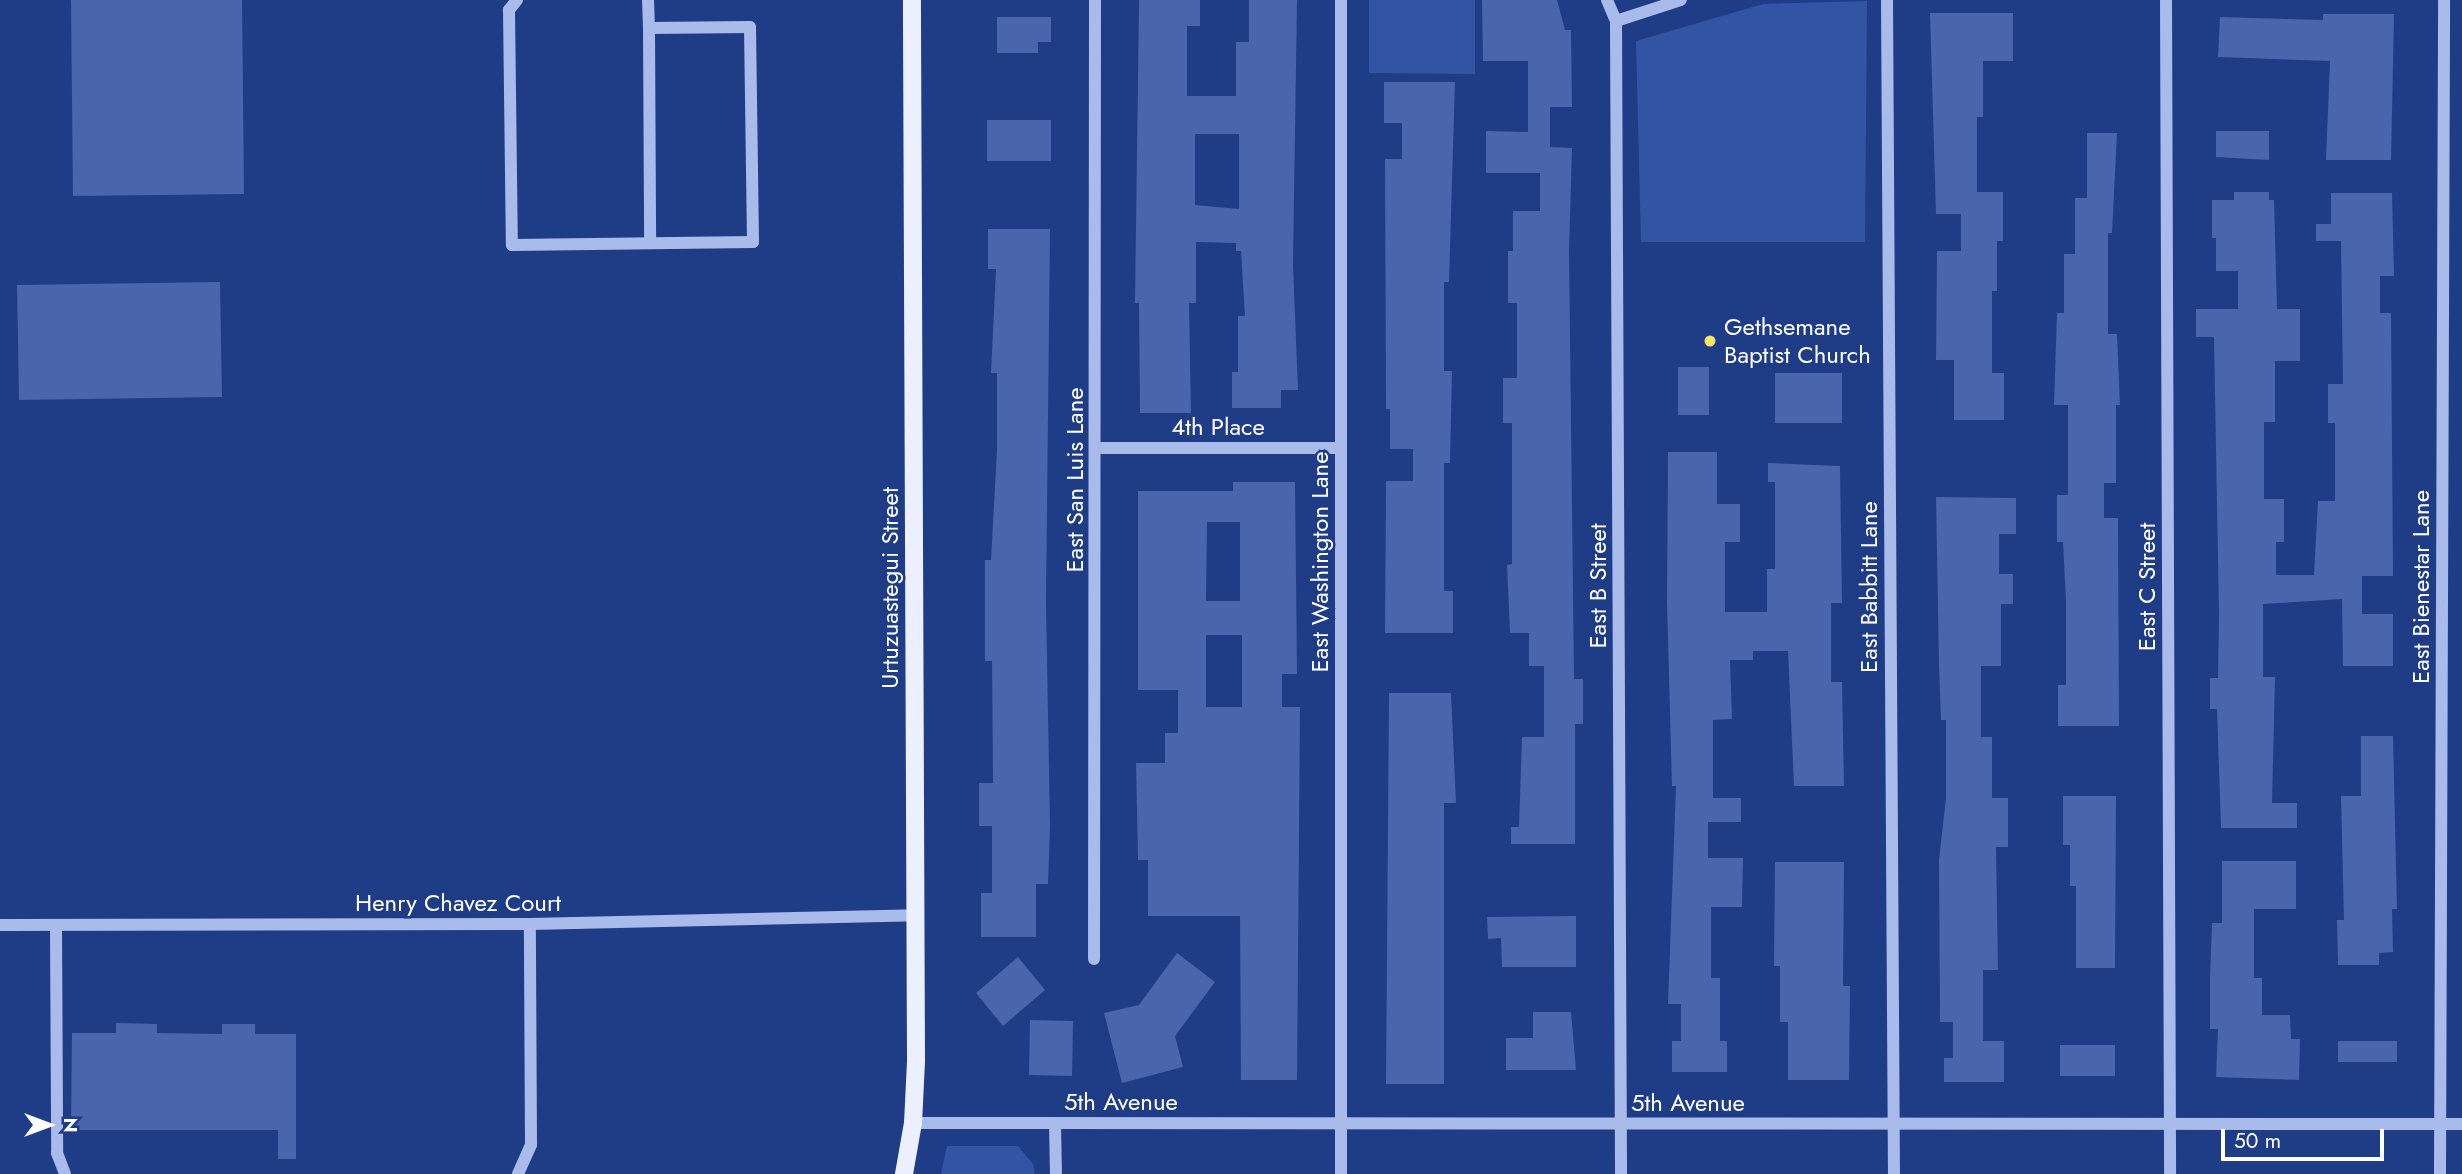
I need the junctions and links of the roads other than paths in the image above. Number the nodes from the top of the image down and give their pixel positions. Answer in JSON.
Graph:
{"nodes":[{"id":1,"x":517,"y":0,"type":"edge"},
{"id":2,"x":648,"y":0,"type":"edge"},
{"id":3,"x":912,"y":0,"type":"edge"},
{"id":4,"x":1095,"y":0,"type":"edge"},
{"id":5,"x":1341,"y":0,"type":"edge"},
{"id":6,"x":1608,"y":0,"type":"edge"},
{"id":7,"x":1681,"y":0,"type":"edge"},
{"id":8,"x":1887,"y":0,"type":"edge"},
{"id":9,"x":2166,"y":0,"type":"edge"},
{"id":10,"x":2444,"y":0,"type":"edge"},
{"id":11,"x":1616,"y":21,"type":"junction"},
{"id":12,"x":649,"y":28,"type":"junction"},
{"id":13,"x":650,"y":243,"type":"junction"},
{"id":14,"x":1096,"y":448,"type":"junction"},
{"id":15,"x":1340,"y":448,"type":"junction"},
{"id":16,"x":916,"y":915,"type":"junction"},
{"id":17,"x":530,"y":924,"type":"junction"},
{"id":18,"x":0,"y":925,"type":"edge"},
{"id":19,"x":56,"y":926,"type":"junction"},
{"id":20,"x":1094,"y":959,"type":"dead end"},
{"id":21,"x":914,"y":1123,"type":"junction"},
{"id":22,"x":1055,"y":1123,"type":"junction"},
{"id":23,"x":1621,"y":1123,"type":"junction"},
{"id":24,"x":1341,"y":1124,"type":"junction"},
{"id":25,"x":2440,"y":1124,"type":"junction"},
{"id":26,"x":2462,"y":1124,"type":"edge"},
{"id":27,"x":1894,"y":1125,"type":"junction"},
{"id":28,"x":2170,"y":1125,"type":"junction"},
{"id":29,"x":65,"y":1174,"type":"edge"},
{"id":30,"x":518,"y":1174,"type":"edge"},
{"id":31,"x":904,"y":1174,"type":"edge"},
{"id":32,"x":1056,"y":1174,"type":"edge"},
{"id":33,"x":1341,"y":1174,"type":"edge"},
{"id":34,"x":1621,"y":1174,"type":"edge"},
{"id":35,"x":1894,"y":1174,"type":"edge"},
{"id":36,"x":2169,"y":1174,"type":"edge"},
{"id":37,"x":2440,"y":1174,"type":"edge"}],
"edges":[{"from":1,"to":13,"type":"street"},
{"from":2,"to":12,"type":"street"},
{"from":3,"to":16,"type":"main road","name":"Urtuzuastegui Street"},
{"from":4,"to":14,"type":"street","name":"East San Luis Lane"},
{"from":5,"to":15,"type":"street","name":"East Washington Lane"},
{"from":6,"to":11,"type":"street","name":"East B Street"},
{"from":7,"to":11,"type":"street"},
{"from":8,"to":27,"type":"street","name":"East Babbitt Lane"},
{"from":9,"to":28,"type":"street","name":"East C Street"},
{"from":10,"to":25,"type":"street","name":"East Bienestar Lane"},
{"from":11,"to":23,"type":"street","name":"East B Street"},
{"from":12,"to":13,"type":"street"},
{"from":12,"to":13,"type":"street"},
{"from":14,"to":15,"type":"street","name":"4th Place"},
{"from":14,"to":20,"type":"street","name":"East San Luis Lane"},
{"from":15,"to":24,"type":"street","name":"East Washington Lane"},
{"from":16,"to":17,"type":"street","name":"Henry Chavez Court"},
{"from":16,"to":21,"type":"main road","name":"Urtuzuastegui Street"},
{"from":17,"to":19,"type":"street","name":"Henry Chavez Court"},
{"from":17,"to":30,"type":"street"},
{"from":18,"to":19,"type":"street","name":"Henry Chavez Court"},
{"from":19,"to":29,"type":"street"},
{"from":21,"to":22,"type":"street","name":"5th Avenue"},
{"from":21,"to":31,"type":"main road","name":"Urtuzuastegui Street"},
{"from":22,"to":24,"type":"street","name":"5th Avenue"},
{"from":22,"to":32,"type":"street"},
{"from":23,"to":24,"type":"street","name":"5th Avenue"},
{"from":23,"to":27,"type":"street","name":"5th Avenue"},
{"from":23,"to":34,"type":"street","name":"East B Street"},
{"from":24,"to":33,"type":"street","name":"East Washington Lane"},
{"from":25,"to":26,"type":"street","name":"5th Avenue"},
{"from":25,"to":28,"type":"street","name":"5th Avenue"},
{"from":25,"to":37,"type":"street","name":"East Bienestar Lane"},
{"from":27,"to":28,"type":"street","name":"5th Avenue"},
{"from":27,"to":35,"type":"street","name":"East Babbitt Lane"},
{"from":28,"to":36,"type":"street","name":"East C Street"}]}
